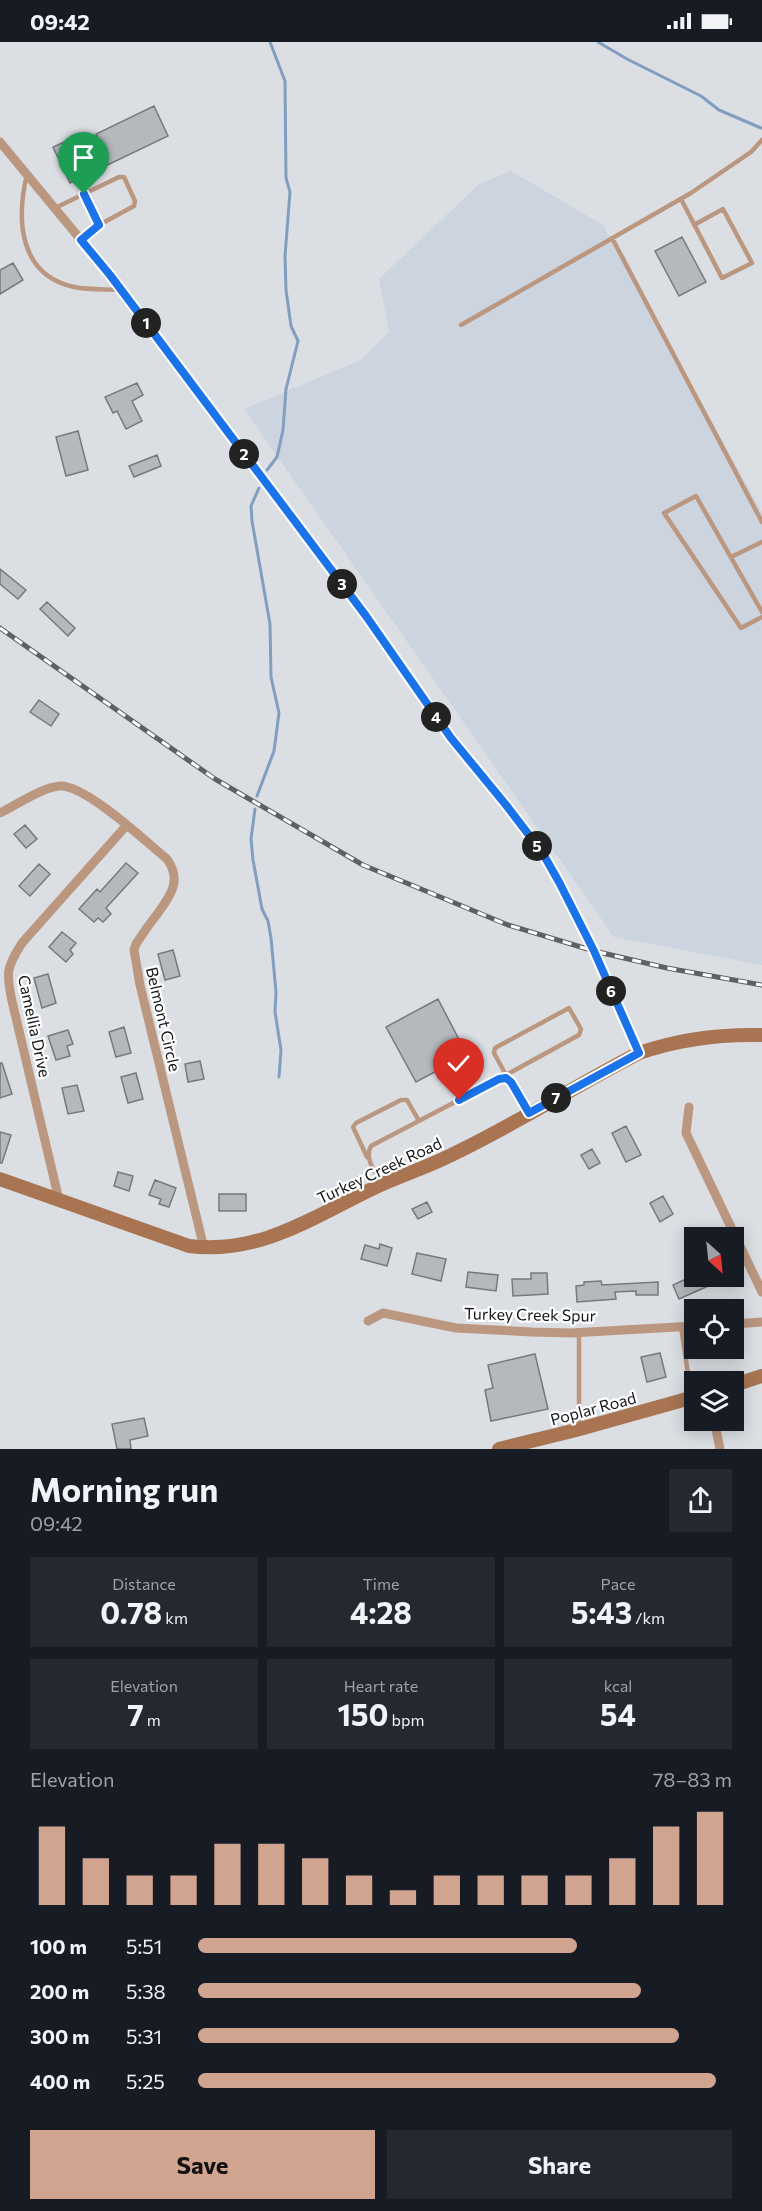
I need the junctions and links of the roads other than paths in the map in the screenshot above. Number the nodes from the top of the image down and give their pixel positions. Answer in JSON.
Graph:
{"nodes":[{"id":1,"x":762,"y":140,"type":"edge"},
{"id":2,"x":0,"y":142,"type":"edge"},
{"id":3,"x":27,"y":174,"type":"junction"},
{"id":4,"x":84,"y":194,"type":"junction"},
{"id":5,"x":681,"y":199,"type":"junction"},
{"id":6,"x":55,"y":208,"type":"junction"},
{"id":7,"x":99,"y":225,"type":"junction"},
{"id":8,"x":694,"y":225,"type":"junction"},
{"id":9,"x":612,"y":238,"type":"junction"},
{"id":10,"x":81,"y":240,"type":"junction"},
{"id":11,"x":121,"y":290,"type":"junction"},
{"id":12,"x":461,"y":325,"type":"dead end"},
{"id":13,"x":762,"y":522,"type":"edge"},
{"id":14,"x":762,"y":542,"type":"edge"},
{"id":15,"x":731,"y":557,"type":"junction"},
{"id":16,"x":762,"y":612,"type":"edge"},
{"id":17,"x":762,"y":617,"type":"edge"},
{"id":18,"x":0,"y":813,"type":"edge"},
{"id":19,"x":126,"y":826,"type":"junction"},
{"id":20,"x":762,"y":1035,"type":"edge"},
{"id":21,"x":639,"y":1053,"type":"junction"},
{"id":22,"x":506,"y":1077,"type":"junction"},
{"id":23,"x":689,"y":1107,"type":"dead end"},
{"id":24,"x":529,"y":1113,"type":"junction"},
{"id":25,"x":419,"y":1121,"type":"junction"},
{"id":26,"x":369,"y":1160,"type":"junction"},
{"id":27,"x":0,"y":1179,"type":"edge"},
{"id":28,"x":382,"y":1184,"type":"junction"},
{"id":29,"x":59,"y":1200,"type":"junction"},
{"id":30,"x":204,"y":1248,"type":"junction"},
{"id":31,"x":762,"y":1292,"type":"edge"},
{"id":32,"x":368,"y":1321,"type":"dead end"},
{"id":33,"x":762,"y":1322,"type":"edge"},
{"id":34,"x":744,"y":1323,"type":"edge"},
{"id":35,"x":681,"y":1326,"type":"joint"},
{"id":36,"x":579,"y":1332,"type":"junction"},
{"id":37,"x":689,"y":1371,"type":"edge"},
{"id":38,"x":762,"y":1376,"type":"edge"},
{"id":39,"x":744,"y":1382,"type":"edge"},
{"id":40,"x":684,"y":1400,"type":"edge"},
{"id":41,"x":579,"y":1429,"type":"junction"},
{"id":42,"x":716,"y":1431,"type":"edge"},
{"id":43,"x":499,"y":1449,"type":"edge"},
{"id":44,"x":720,"y":1449,"type":"edge"}],
"edges":[{"from":1,"to":5,"type":"lane"},
{"from":2,"to":3,"type":"street"},
{"from":3,"to":6,"type":"street"},
{"from":3,"to":11,"type":"lane"},
{"from":4,"to":6,"type":"lane"},
{"from":4,"to":7,"type":"lane"},
{"from":4,"to":7,"type":"lane"},
{"from":5,"to":8,"type":"lane"},
{"from":5,"to":9,"type":"lane"},
{"from":6,"to":10,"type":"street"},
{"from":7,"to":10,"type":"lane"},
{"from":8,"to":8,"type":"lane"},
{"from":9,"to":12,"type":"lane"},
{"from":9,"to":13,"type":"lane"},
{"from":10,"to":11,"type":"street"},
{"from":11,"to":21,"type":"street"},
{"from":14,"to":15,"type":"lane"},
{"from":15,"to":16,"type":"lane"},
{"from":15,"to":17,"type":"lane"},
{"from":18,"to":19,"type":"street","name":"Belmont Circle"},
{"from":19,"to":29,"type":"street","name":"Camellia Drive"},
{"from":19,"to":30,"type":"street","name":"Belmont Circle"},
{"from":20,"to":21,"type":"street","name":"Turkey Creek Road"},
{"from":21,"to":24,"type":"street","name":"Turkey Creek Road"},
{"from":22,"to":22,"type":"lane"},
{"from":22,"to":24,"type":"lane"},
{"from":22,"to":25,"type":"lane"},
{"from":23,"to":31,"type":"street"},
{"from":24,"to":28,"type":"street","name":"Turkey Creek Road"},
{"from":25,"to":26,"type":"lane"},
{"from":25,"to":26,"type":"lane"},
{"from":26,"to":28,"type":"lane"},
{"from":27,"to":29,"type":"street","name":"Turkey Creek Road"},
{"from":28,"to":30,"type":"street","name":"Turkey Creek Road"},
{"from":29,"to":30,"type":"street","name":"Turkey Creek Road"},
{"from":32,"to":36,"type":"street","name":"Turkey Creek Spur"},
{"from":33,"to":34,"type":"street"},
{"from":35,"to":36,"type":"street","name":"Turkey Creek Spur"},
{"from":35,"to":37,"type":"lane"},
{"from":36,"to":41,"type":"lane"},
{"from":38,"to":39,"type":"street"},
{"from":40,"to":41,"type":"street","name":"Poplar Road"},
{"from":41,"to":43,"type":"street","name":"Poplar Road"},
{"from":42,"to":44,"type":"street"}]}
